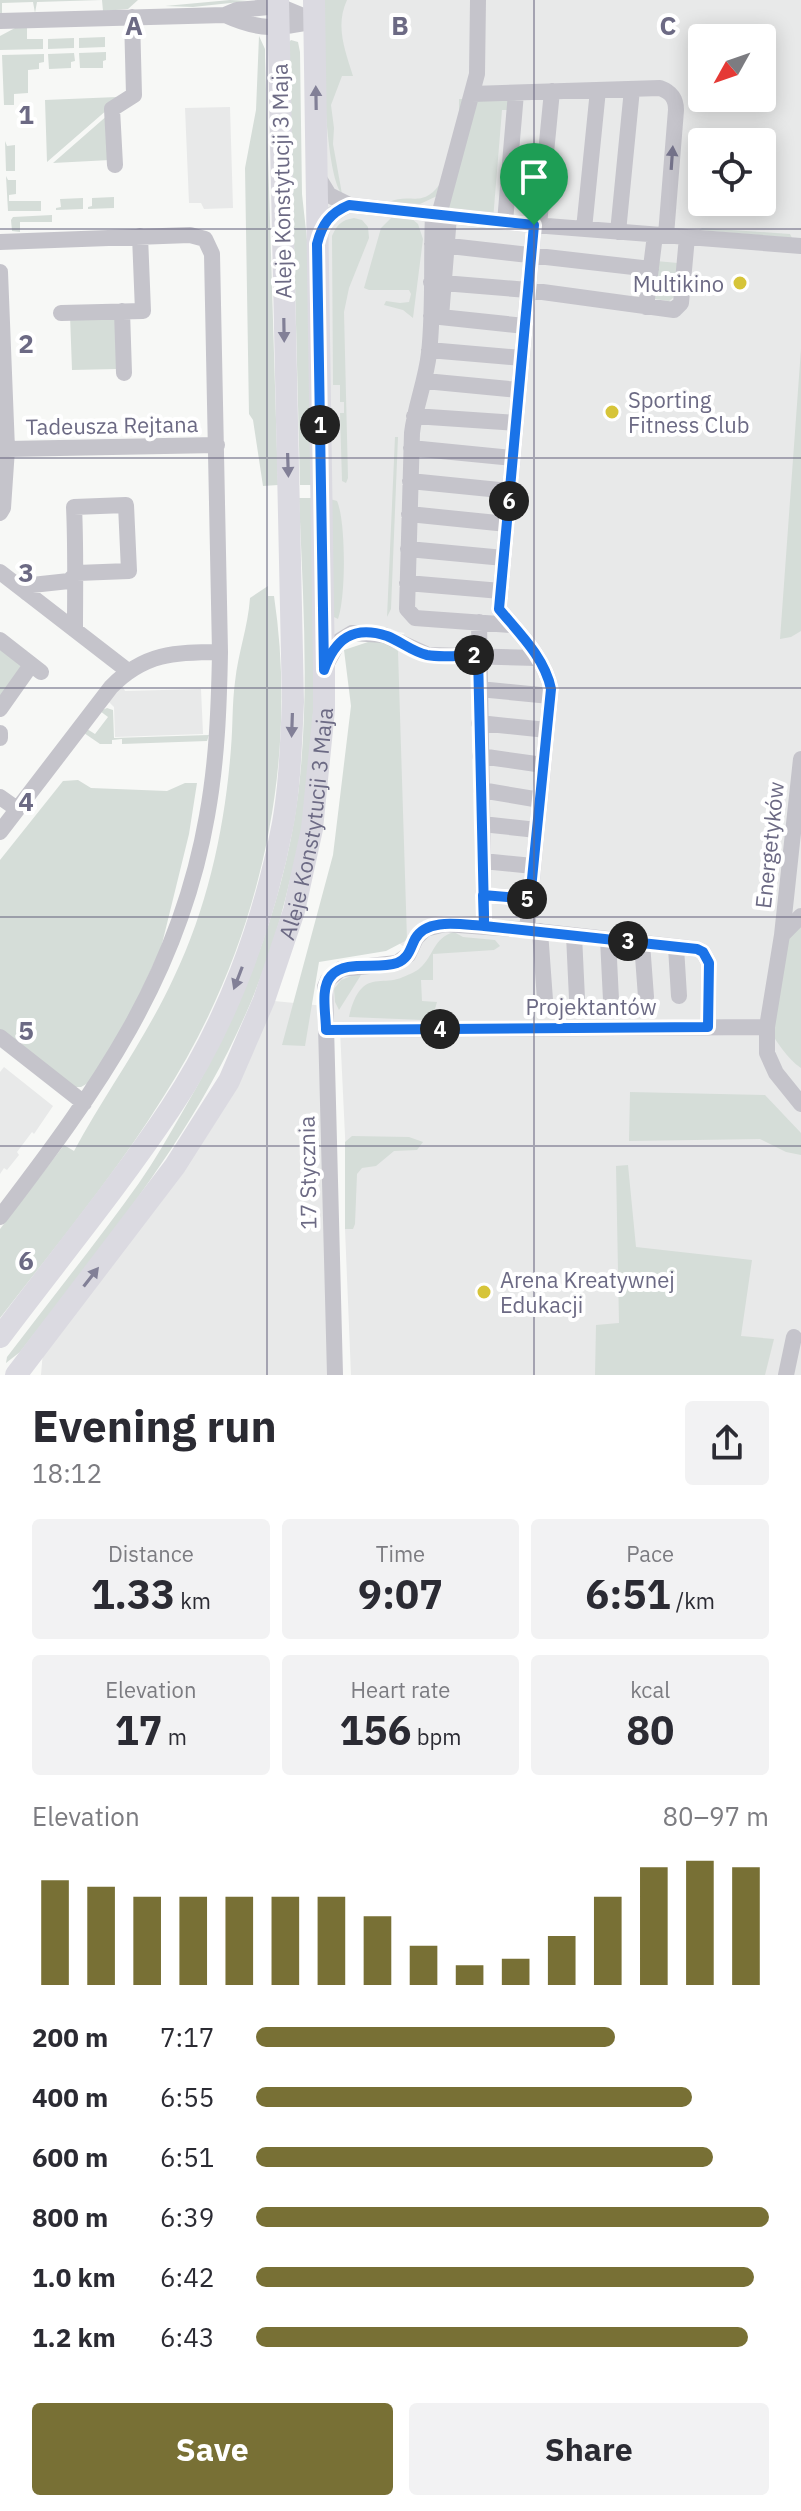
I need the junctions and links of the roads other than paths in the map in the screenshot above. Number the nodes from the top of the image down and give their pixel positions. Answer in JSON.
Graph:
{"nodes":[{"id":1,"x":478,"y":0,"type":"edge"},
{"id":2,"x":315,"y":11,"type":"edge"},
{"id":3,"x":278,"y":12,"type":"edge"},
{"id":4,"x":132,"y":17,"type":"junction"},
{"id":5,"x":0,"y":21,"type":"edge"},
{"id":6,"x":632,"y":89,"type":"junction"},
{"id":7,"x":598,"y":90,"type":"junction"},
{"id":8,"x":552,"y":91,"type":"junction"},
{"id":9,"x":516,"y":93,"type":"junction"},
{"id":10,"x":472,"y":94,"type":"junction"},
{"id":11,"x":115,"y":165,"type":"dead end"},
{"id":12,"x":317,"y":174,"type":"junction"},
{"id":13,"x":349,"y":205,"type":"junction"},
{"id":14,"x":440,"y":215,"type":"junction"},
{"id":15,"x":505,"y":222,"type":"junction"},
{"id":16,"x":536,"y":225,"type":"junction"},
{"id":17,"x":584,"y":229,"type":"junction"},
{"id":18,"x":618,"y":232,"type":"junction"},
{"id":19,"x":661,"y":235,"type":"junction"},
{"id":20,"x":140,"y":236,"type":"junction"},
{"id":21,"x":687,"y":237,"type":"junction"},
{"id":22,"x":0,"y":242,"type":"edge"},
{"id":23,"x":317,"y":244,"type":"junction"},
{"id":24,"x":439,"y":245,"type":"junction"},
{"id":25,"x":801,"y":246,"type":"edge"},
{"id":26,"x":531,"y":257,"type":"junction"},
{"id":27,"x":651,"y":269,"type":"junction"},
{"id":28,"x":0,"y":272,"type":"edge"},
{"id":29,"x":437,"y":282,"type":"junction"},
{"id":30,"x":528,"y":290,"type":"junction"},
{"id":31,"x":646,"y":307,"type":"junction"},
{"id":32,"x":122,"y":311,"type":"junction"},
{"id":33,"x":61,"y":313,"type":"dead end"},
{"id":34,"x":436,"y":316,"type":"junction"},
{"id":35,"x":525,"y":326,"type":"junction"},
{"id":36,"x":429,"y":350,"type":"junction"},
{"id":37,"x":522,"y":358,"type":"junction"},
{"id":38,"x":124,"y":373,"type":"dead end"},
{"id":39,"x":425,"y":381,"type":"junction"},
{"id":40,"x":519,"y":390,"type":"junction"},
{"id":41,"x":414,"y":416,"type":"junction"},
{"id":42,"x":516,"y":423,"type":"junction"},
{"id":43,"x":217,"y":445,"type":"junction"},
{"id":44,"x":411,"y":448,"type":"junction"},
{"id":45,"x":7,"y":449,"type":"junction"},
{"id":46,"x":513,"y":458,"type":"junction"},
{"id":47,"x":410,"y":481,"type":"junction"},
{"id":48,"x":510,"y":491,"type":"junction"},
{"id":49,"x":0,"y":513,"type":"edge"},
{"id":50,"x":409,"y":514,"type":"junction"},
{"id":51,"x":507,"y":524,"type":"junction"},
{"id":52,"x":408,"y":549,"type":"junction"},
{"id":53,"x":504,"y":558,"type":"junction"},
{"id":54,"x":0,"y":572,"type":"edge"},
{"id":55,"x":77,"y":573,"type":"junction"},
{"id":56,"x":407,"y":583,"type":"junction"},
{"id":57,"x":501,"y":591,"type":"junction"},
{"id":58,"x":27,"y":593,"type":"junction"},
{"id":59,"x":479,"y":622,"type":"junction"},
{"id":60,"x":512,"y":625,"type":"junction"},
{"id":61,"x":75,"y":630,"type":"junction"},
{"id":62,"x":0,"y":640,"type":"edge"},
{"id":63,"x":220,"y":652,"type":"junction"},
{"id":64,"x":478,"y":655,"type":"junction"},
{"id":65,"x":537,"y":658,"type":"junction"},
{"id":66,"x":324,"y":670,"type":"junction"},
{"id":67,"x":128,"y":671,"type":"junction"},
{"id":68,"x":479,"y":689,"type":"junction"},
{"id":69,"x":550,"y":696,"type":"junction"},
{"id":70,"x":0,"y":709,"type":"edge"},
{"id":71,"x":479,"y":723,"type":"junction"},
{"id":72,"x":547,"y":730,"type":"junction"},
{"id":73,"x":480,"y":756,"type":"junction"},
{"id":74,"x":801,"y":759,"type":"edge"},
{"id":75,"x":543,"y":765,"type":"junction"},
{"id":76,"x":481,"y":790,"type":"junction"},
{"id":77,"x":0,"y":797,"type":"edge"},
{"id":78,"x":540,"y":800,"type":"junction"},
{"id":79,"x":17,"y":809,"type":"junction"},
{"id":80,"x":482,"y":824,"type":"junction"},
{"id":81,"x":537,"y":830,"type":"junction"},
{"id":82,"x":0,"y":832,"type":"edge"},
{"id":83,"x":483,"y":861,"type":"junction"},
{"id":84,"x":533,"y":866,"type":"junction"},
{"id":85,"x":483,"y":895,"type":"junction"},
{"id":86,"x":530,"y":899,"type":"junction"},
{"id":87,"x":801,"y":916,"type":"edge"},
{"id":88,"x":484,"y":926,"type":"junction"},
{"id":89,"x":534,"y":930,"type":"junction"},
{"id":90,"x":574,"y":935,"type":"junction"},
{"id":91,"x":782,"y":935,"type":"junction"},
{"id":92,"x":608,"y":939,"type":"junction"},
{"id":93,"x":642,"y":943,"type":"junction"},
{"id":94,"x":676,"y":947,"type":"junction"},
{"id":95,"x":679,"y":996,"type":"dead end"},
{"id":96,"x":646,"y":997,"type":"dead end"},
{"id":97,"x":577,"y":999,"type":"dead end"},
{"id":98,"x":545,"y":1000,"type":"dead end"},
{"id":99,"x":611,"y":1000,"type":"dead end"},
{"id":100,"x":708,"y":1027,"type":"junction"},
{"id":101,"x":767,"y":1027,"type":"junction"},
{"id":102,"x":326,"y":1030,"type":"junction"},
{"id":103,"x":0,"y":1037,"type":"edge"},
{"id":104,"x":84,"y":1103,"type":"junction"},
{"id":105,"x":801,"y":1104,"type":"edge"},
{"id":106,"x":0,"y":1217,"type":"edge"},
{"id":107,"x":0,"y":1337,"type":"edge"},
{"id":108,"x":794,"y":1337,"type":"dead end"},
{"id":109,"x":44,"y":1339,"type":"junction"},
{"id":110,"x":16,"y":1375,"type":"edge"},
{"id":111,"x":41,"y":1375,"type":"edge"},
{"id":112,"x":335,"y":1375,"type":"edge"},
{"id":113,"x":786,"y":1375,"type":"edge"}],
"edges":[{"from":1,"to":10,"type":"street"},
{"from":2,"to":3,"type":"street"},
{"from":12,"to":2,"type":"main road","name":"Aleje Konstytucji 3 Maja","one_way":true},
{"from":3,"to":4,"type":"street"},
{"from":3,"to":107,"type":"main road","name":"Aleje Konstytucji 3 Maja","one_way":true},
{"from":4,"to":5,"type":"street"},
{"from":4,"to":11,"type":"street"},
{"from":6,"to":7,"type":"street"},
{"from":6,"to":18,"type":"street"},
{"from":19,"to":6,"type":"street","one_way":true},
{"from":7,"to":8,"type":"street"},
{"from":7,"to":17,"type":"street"},
{"from":8,"to":9,"type":"street"},
{"from":8,"to":16,"type":"street"},
{"from":9,"to":10,"type":"street"},
{"from":9,"to":15,"type":"street"},
{"from":10,"to":14,"type":"street"},
{"from":12,"to":13,"type":"street"},
{"from":12,"to":23,"type":"main road","name":"Aleje Konstytucji 3 Maja"},
{"from":13,"to":14,"type":"street"},
{"from":13,"to":23,"type":"street"},
{"from":14,"to":15,"type":"street"},
{"from":14,"to":24,"type":"street"},
{"from":15,"to":16,"type":"street"},
{"from":16,"to":17,"type":"street"},
{"from":16,"to":26,"type":"street"},
{"from":17,"to":18,"type":"street"},
{"from":18,"to":19,"type":"street"},
{"from":19,"to":21,"type":"street"},
{"from":19,"to":27,"type":"street"},
{"from":20,"to":22,"type":"street","name":"Tadeusza Rejtana"},
{"from":20,"to":32,"type":"street"},
{"from":20,"to":43,"type":"street","name":"Tadeusza Rejtana"},
{"from":21,"to":25,"type":"street"},
{"from":21,"to":31,"type":"street"},
{"from":23,"to":66,"type":"main road","name":"Aleje Konstytucji 3 Maja"},
{"from":24,"to":26,"type":"street"},
{"from":24,"to":29,"type":"street"},
{"from":26,"to":27,"type":"street"},
{"from":26,"to":30,"type":"street"},
{"from":27,"to":31,"type":"street"},
{"from":28,"to":45,"type":"street","name":"Tadeusza Rejtana"},
{"from":29,"to":30,"type":"street"},
{"from":29,"to":34,"type":"street"},
{"from":30,"to":31,"type":"street"},
{"from":30,"to":35,"type":"street"},
{"from":32,"to":33,"type":"street"},
{"from":32,"to":38,"type":"street"},
{"from":34,"to":35,"type":"street"},
{"from":34,"to":36,"type":"street"},
{"from":35,"to":37,"type":"street"},
{"from":36,"to":37,"type":"street"},
{"from":36,"to":39,"type":"street"},
{"from":37,"to":40,"type":"street"},
{"from":39,"to":40,"type":"street"},
{"from":39,"to":41,"type":"street"},
{"from":40,"to":42,"type":"street"},
{"from":41,"to":42,"type":"street"},
{"from":41,"to":44,"type":"street"},
{"from":42,"to":46,"type":"street"},
{"from":43,"to":45,"type":"street","name":"Tadeusza Rejtana"},
{"from":43,"to":63,"type":"street","name":"Tadeusza Rejtana"},
{"from":44,"to":46,"type":"street"},
{"from":44,"to":47,"type":"street"},
{"from":45,"to":49,"type":"street","name":"Tadeusza Rejtana"},
{"from":46,"to":48,"type":"street"},
{"from":47,"to":48,"type":"street"},
{"from":47,"to":50,"type":"street"},
{"from":48,"to":51,"type":"street"},
{"from":50,"to":51,"type":"street"},
{"from":50,"to":52,"type":"street"},
{"from":51,"to":53,"type":"street"},
{"from":52,"to":53,"type":"street"},
{"from":52,"to":56,"type":"street"},
{"from":53,"to":57,"type":"street"},
{"from":54,"to":58,"type":"street"},
{"from":55,"to":55,"type":"street"},
{"from":55,"to":58,"type":"street"},
{"from":55,"to":61,"type":"street"},
{"from":56,"to":57,"type":"street"},
{"from":56,"to":59,"type":"street"},
{"from":57,"to":60,"type":"street"},
{"from":58,"to":61,"type":"street"},
{"from":59,"to":60,"type":"street"},
{"from":59,"to":64,"type":"street"},
{"from":60,"to":65,"type":"street"},
{"from":61,"to":67,"type":"street"},
{"from":62,"to":70,"type":"street"},
{"from":63,"to":67,"type":"street"},
{"from":63,"to":104,"type":"street","name":"Tadeusza Rejtana"},
{"from":64,"to":65,"type":"street"},
{"from":64,"to":66,"type":"street"},
{"from":64,"to":68,"type":"street"},
{"from":65,"to":69,"type":"street"},
{"from":109,"to":66,"type":"main road","name":"Aleje Konstytucji 3 Maja","one_way":true},
{"from":67,"to":79,"type":"street"},
{"from":68,"to":69,"type":"street"},
{"from":68,"to":71,"type":"street"},
{"from":69,"to":72,"type":"street"},
{"from":71,"to":72,"type":"street"},
{"from":71,"to":73,"type":"street"},
{"from":72,"to":75,"type":"street"},
{"from":73,"to":75,"type":"street"},
{"from":73,"to":76,"type":"street"},
{"from":74,"to":91,"type":"street","name":"Energetyków"},
{"from":75,"to":78,"type":"street"},
{"from":76,"to":78,"type":"street"},
{"from":76,"to":80,"type":"street"},
{"from":77,"to":79,"type":"street"},
{"from":78,"to":81,"type":"street"},
{"from":79,"to":82,"type":"street"},
{"from":80,"to":81,"type":"street"},
{"from":80,"to":83,"type":"street"},
{"from":81,"to":84,"type":"street"},
{"from":83,"to":84,"type":"street"},
{"from":83,"to":85,"type":"street"},
{"from":84,"to":86,"type":"street"},
{"from":85,"to":86,"type":"street"},
{"from":85,"to":88,"type":"street"},
{"from":86,"to":89,"type":"street"},
{"from":87,"to":91,"type":"street","name":"Energetyków"},
{"from":88,"to":89,"type":"street"},
{"from":88,"to":102,"type":"street","name":"17 Stycznia"},
{"from":89,"to":90,"type":"street"},
{"from":89,"to":98,"type":"street"},
{"from":90,"to":92,"type":"street"},
{"from":90,"to":97,"type":"street"},
{"from":91,"to":101,"type":"street","name":"Energetyków"},
{"from":92,"to":93,"type":"street"},
{"from":92,"to":99,"type":"street"},
{"from":93,"to":94,"type":"street"},
{"from":93,"to":96,"type":"street"},
{"from":94,"to":95,"type":"street"},
{"from":94,"to":100,"type":"street"},
{"from":100,"to":101,"type":"street","name":"Projektantów"},
{"from":100,"to":102,"type":"street","name":"Projektantów"},
{"from":101,"to":105,"type":"street"},
{"from":102,"to":112,"type":"street","name":"17 Stycznia"},
{"from":103,"to":104,"type":"street"},
{"from":104,"to":106,"type":"street","name":"Tadeusza Rejtana"},
{"from":108,"to":113,"type":"street"},
{"from":109,"to":110,"type":"main road","name":"Aleje Konstytucji 3 Maja"},
{"from":109,"to":111,"type":"main road"}]}
